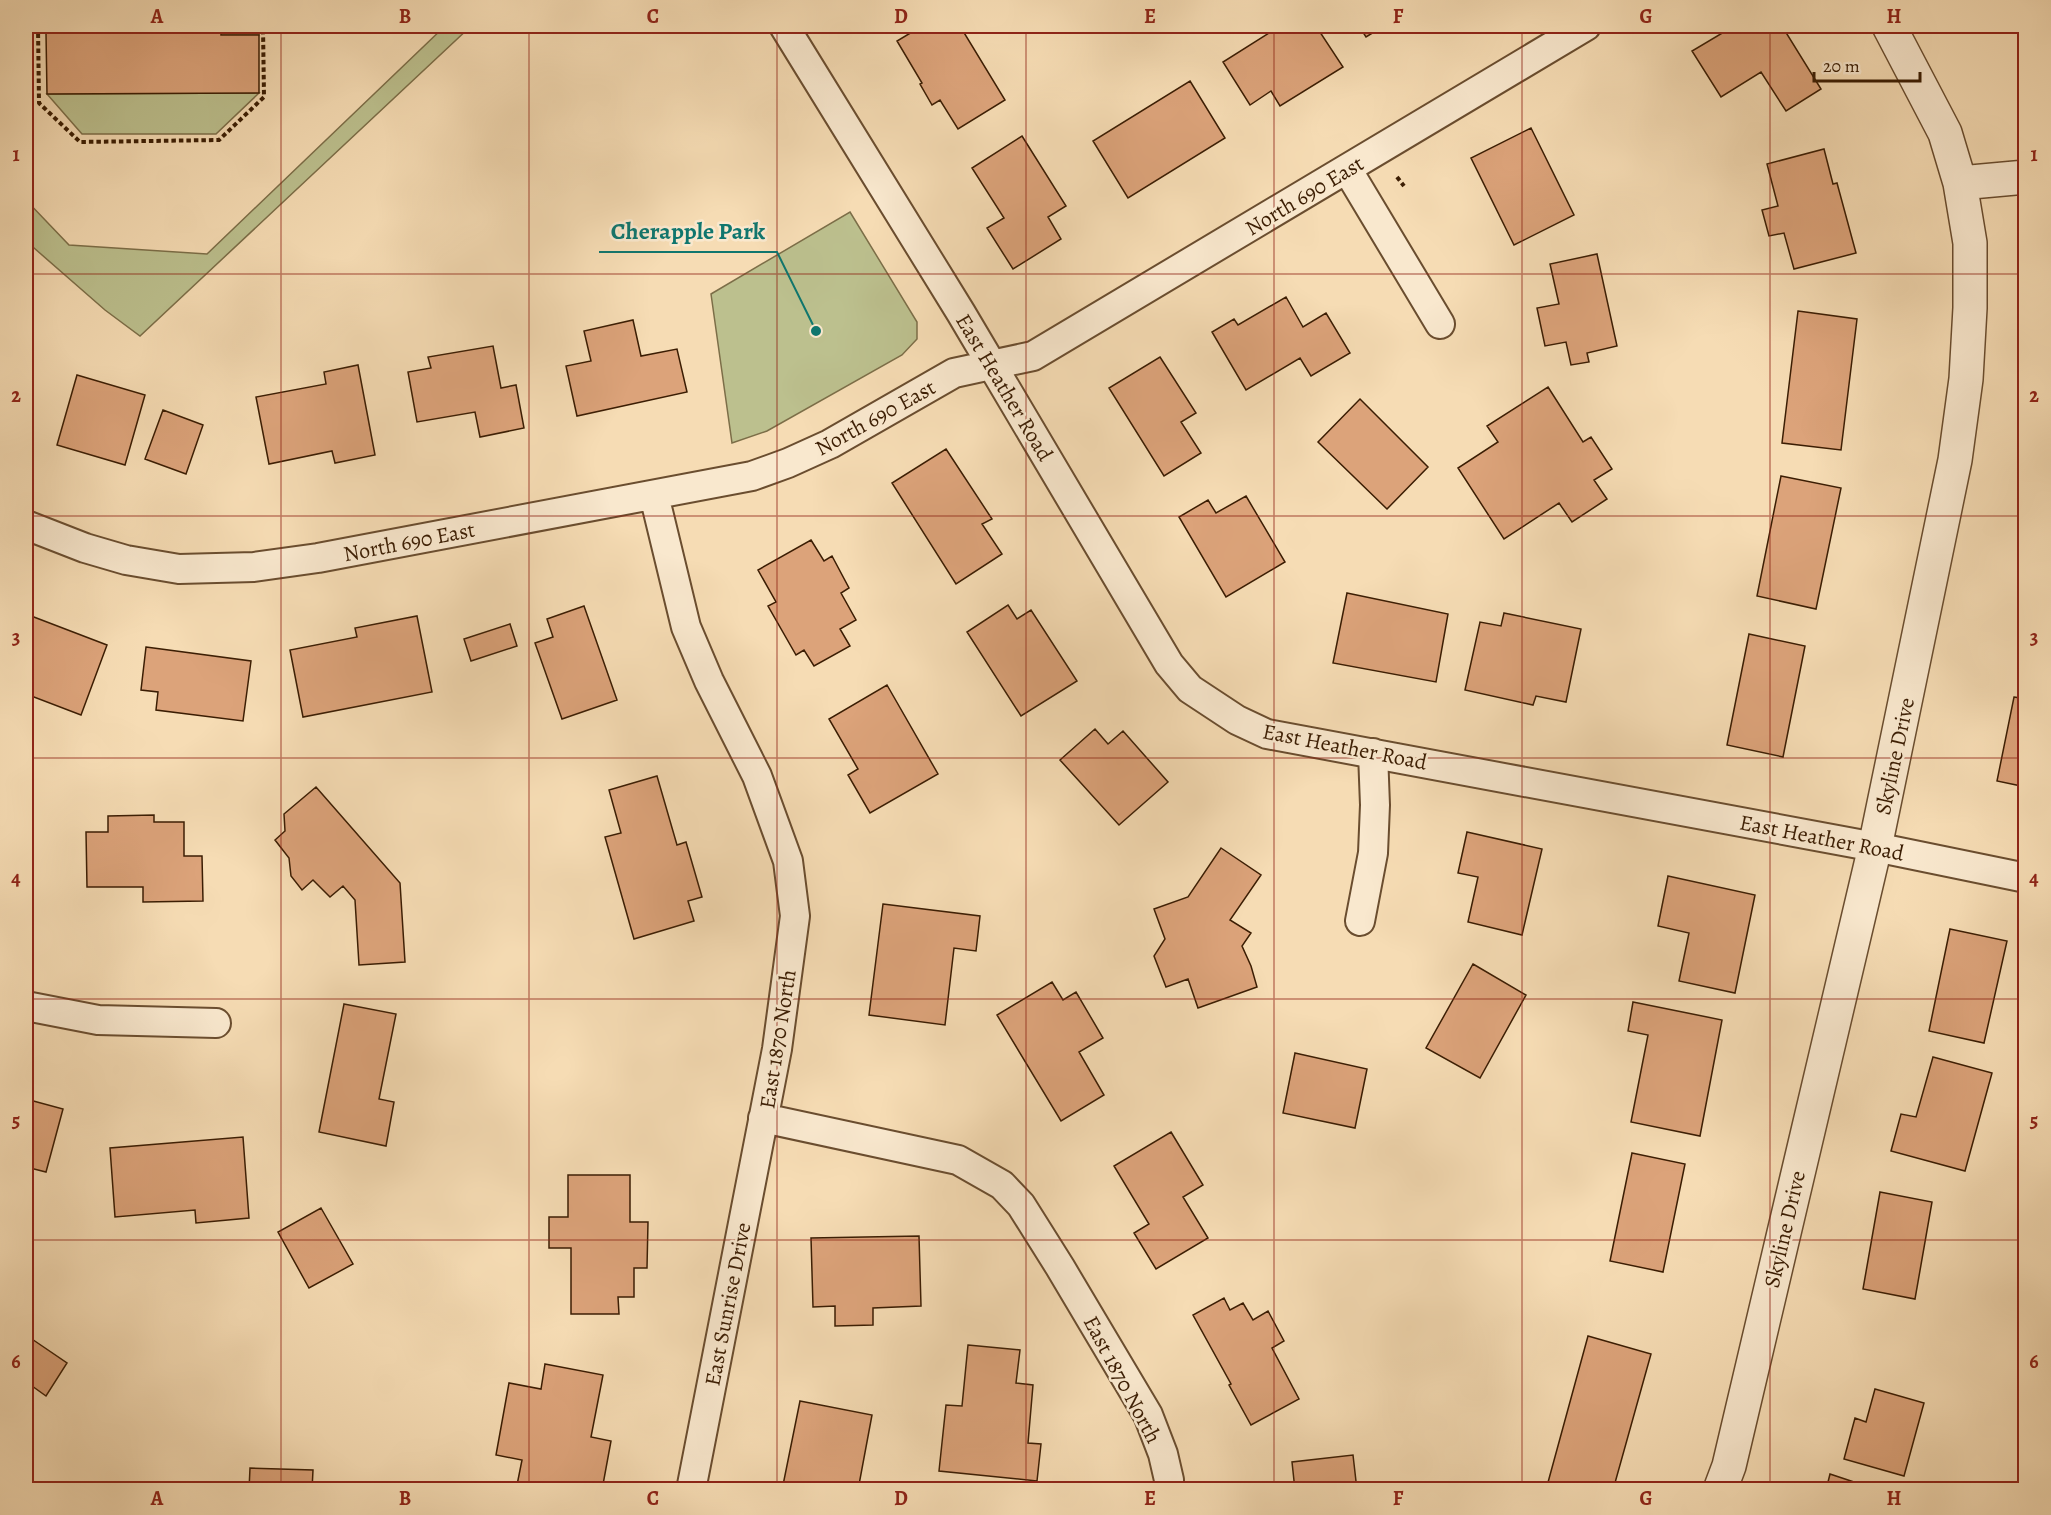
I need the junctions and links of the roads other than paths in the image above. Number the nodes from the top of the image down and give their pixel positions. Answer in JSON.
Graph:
{"nodes":[{"id":1,"x":784,"y":26,"type":"edge"},
{"id":2,"x":1586,"y":26,"type":"edge"},
{"id":3,"x":1889,"y":26,"type":"edge"},
{"id":4,"x":1347,"y":169,"type":"junction"},
{"id":5,"x":2025,"y":177,"type":"edge"},
{"id":6,"x":1960,"y":183,"type":"junction"},
{"id":7,"x":1440,"y":324,"type":"dead end"},
{"id":8,"x":992,"y":365,"type":"junction"},
{"id":9,"x":654,"y":495,"type":"junction"},
{"id":10,"x":26,"y":525,"type":"edge"},
{"id":11,"x":1373,"y":753,"type":"junction"},
{"id":12,"x":1875,"y":847,"type":"junction"},
{"id":13,"x":2025,"y":878,"type":"edge"},
{"id":14,"x":1360,"y":921,"type":"dead end"},
{"id":15,"x":26,"y":1006,"type":"edge"},
{"id":16,"x":216,"y":1023,"type":"dead end"},
{"id":17,"x":763,"y":1118,"type":"junction"},
{"id":18,"x":691,"y":1490,"type":"edge"},
{"id":19,"x":1169,"y":1490,"type":"edge"},
{"id":20,"x":1720,"y":1490,"type":"edge"}],
"edges":[{"from":1,"to":8,"type":"street","name":"East Heather Road"},
{"from":2,"to":4,"type":"street","name":"North 690 East"},
{"from":3,"to":6,"type":"street","name":"Skyline Drive"},
{"from":4,"to":7,"type":"street"},
{"from":4,"to":8,"type":"street","name":"North 690 East"},
{"from":5,"to":6,"type":"street"},
{"from":6,"to":12,"type":"street","name":"Skyline Drive"},
{"from":8,"to":9,"type":"street","name":"North 690 East"},
{"from":8,"to":11,"type":"street","name":"East Heather Road"},
{"from":9,"to":10,"type":"street","name":"North 690 East"},
{"from":9,"to":17,"type":"street","name":"East 1870 North"},
{"from":11,"to":12,"type":"street","name":"East Heather Road"},
{"from":11,"to":14,"type":"street"},
{"from":12,"to":13,"type":"street","name":"East Heather Road"},
{"from":12,"to":20,"type":"street","name":"Skyline Drive"},
{"from":15,"to":16,"type":"street"},
{"from":17,"to":18,"type":"street","name":"East Sunrise Drive"},
{"from":17,"to":19,"type":"street","name":"East 1870 North"}]}
